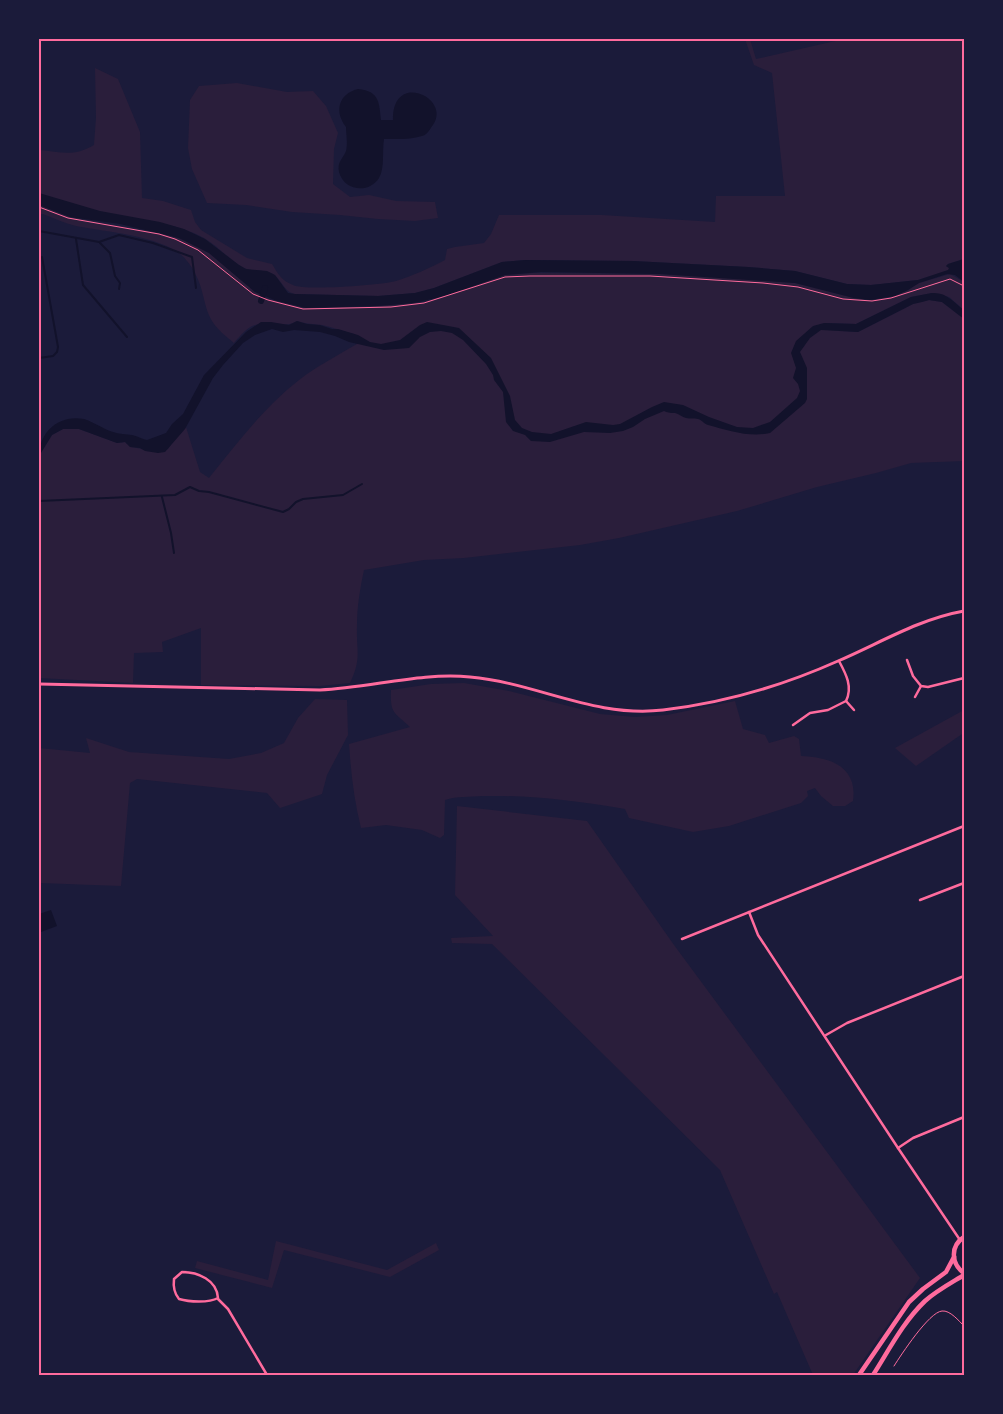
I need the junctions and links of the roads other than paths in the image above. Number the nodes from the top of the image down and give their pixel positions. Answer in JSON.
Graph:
{"nodes":[{"id":1,"x":964,"y":611,"type":"edge"},
{"id":2,"x":907,"y":660,"type":"dead end"},
{"id":3,"x":839,"y":661,"type":"junction"},
{"id":4,"x":964,"y":678,"type":"edge"},
{"id":5,"x":39,"y":684,"type":"edge"},
{"id":6,"x":921,"y":686,"type":"junction"},
{"id":7,"x":915,"y":697,"type":"dead end"},
{"id":8,"x":846,"y":701,"type":"junction"},
{"id":9,"x":854,"y":710,"type":"dead end"},
{"id":10,"x":793,"y":725,"type":"dead end"},
{"id":11,"x":964,"y":826,"type":"edge"},
{"id":12,"x":964,"y":883,"type":"edge"},
{"id":13,"x":920,"y":900,"type":"dead end"},
{"id":14,"x":749,"y":912,"type":"junction"},
{"id":15,"x":682,"y":939,"type":"dead end"},
{"id":16,"x":964,"y":976,"type":"edge"},
{"id":17,"x":825,"y":1036,"type":"junction"},
{"id":18,"x":964,"y":1117,"type":"edge"},
{"id":19,"x":898,"y":1148,"type":"junction"},
{"id":20,"x":962,"y":1238,"type":"edge"},
{"id":21,"x":954,"y":1257,"type":"junction"},
{"id":22,"x":964,"y":1274,"type":"edge"},
{"id":23,"x":218,"y":1298,"type":"junction"},
{"id":24,"x":964,"y":1326,"type":"edge"},
{"id":25,"x":894,"y":1366,"type":"dead end"},
{"id":26,"x":267,"y":1375,"type":"edge"},
{"id":27,"x":859,"y":1375,"type":"edge"},
{"id":28,"x":873,"y":1375,"type":"edge"}],
"edges":[{"from":1,"to":3,"type":"street"},
{"from":2,"to":6,"type":"street"},
{"from":3,"to":5,"type":"street"},
{"from":3,"to":8,"type":"street"},
{"from":4,"to":6,"type":"street"},
{"from":6,"to":7,"type":"street"},
{"from":8,"to":9,"type":"street"},
{"from":8,"to":10,"type":"street"},
{"from":11,"to":14,"type":"street"},
{"from":12,"to":13,"type":"street"},
{"from":14,"to":15,"type":"street"},
{"from":14,"to":17,"type":"street"},
{"from":16,"to":17,"type":"street"},
{"from":17,"to":19,"type":"street"},
{"from":18,"to":19,"type":"street"},
{"from":19,"to":20,"type":"street"},
{"from":20,"to":21,"type":"highway"},
{"from":21,"to":22,"type":"highway"},
{"from":21,"to":27,"type":"highway"},
{"from":22,"to":28,"type":"highway"},
{"from":23,"to":23,"type":"street"},
{"from":23,"to":26,"type":"street"},
{"from":24,"to":25,"type":"lane"}]}
